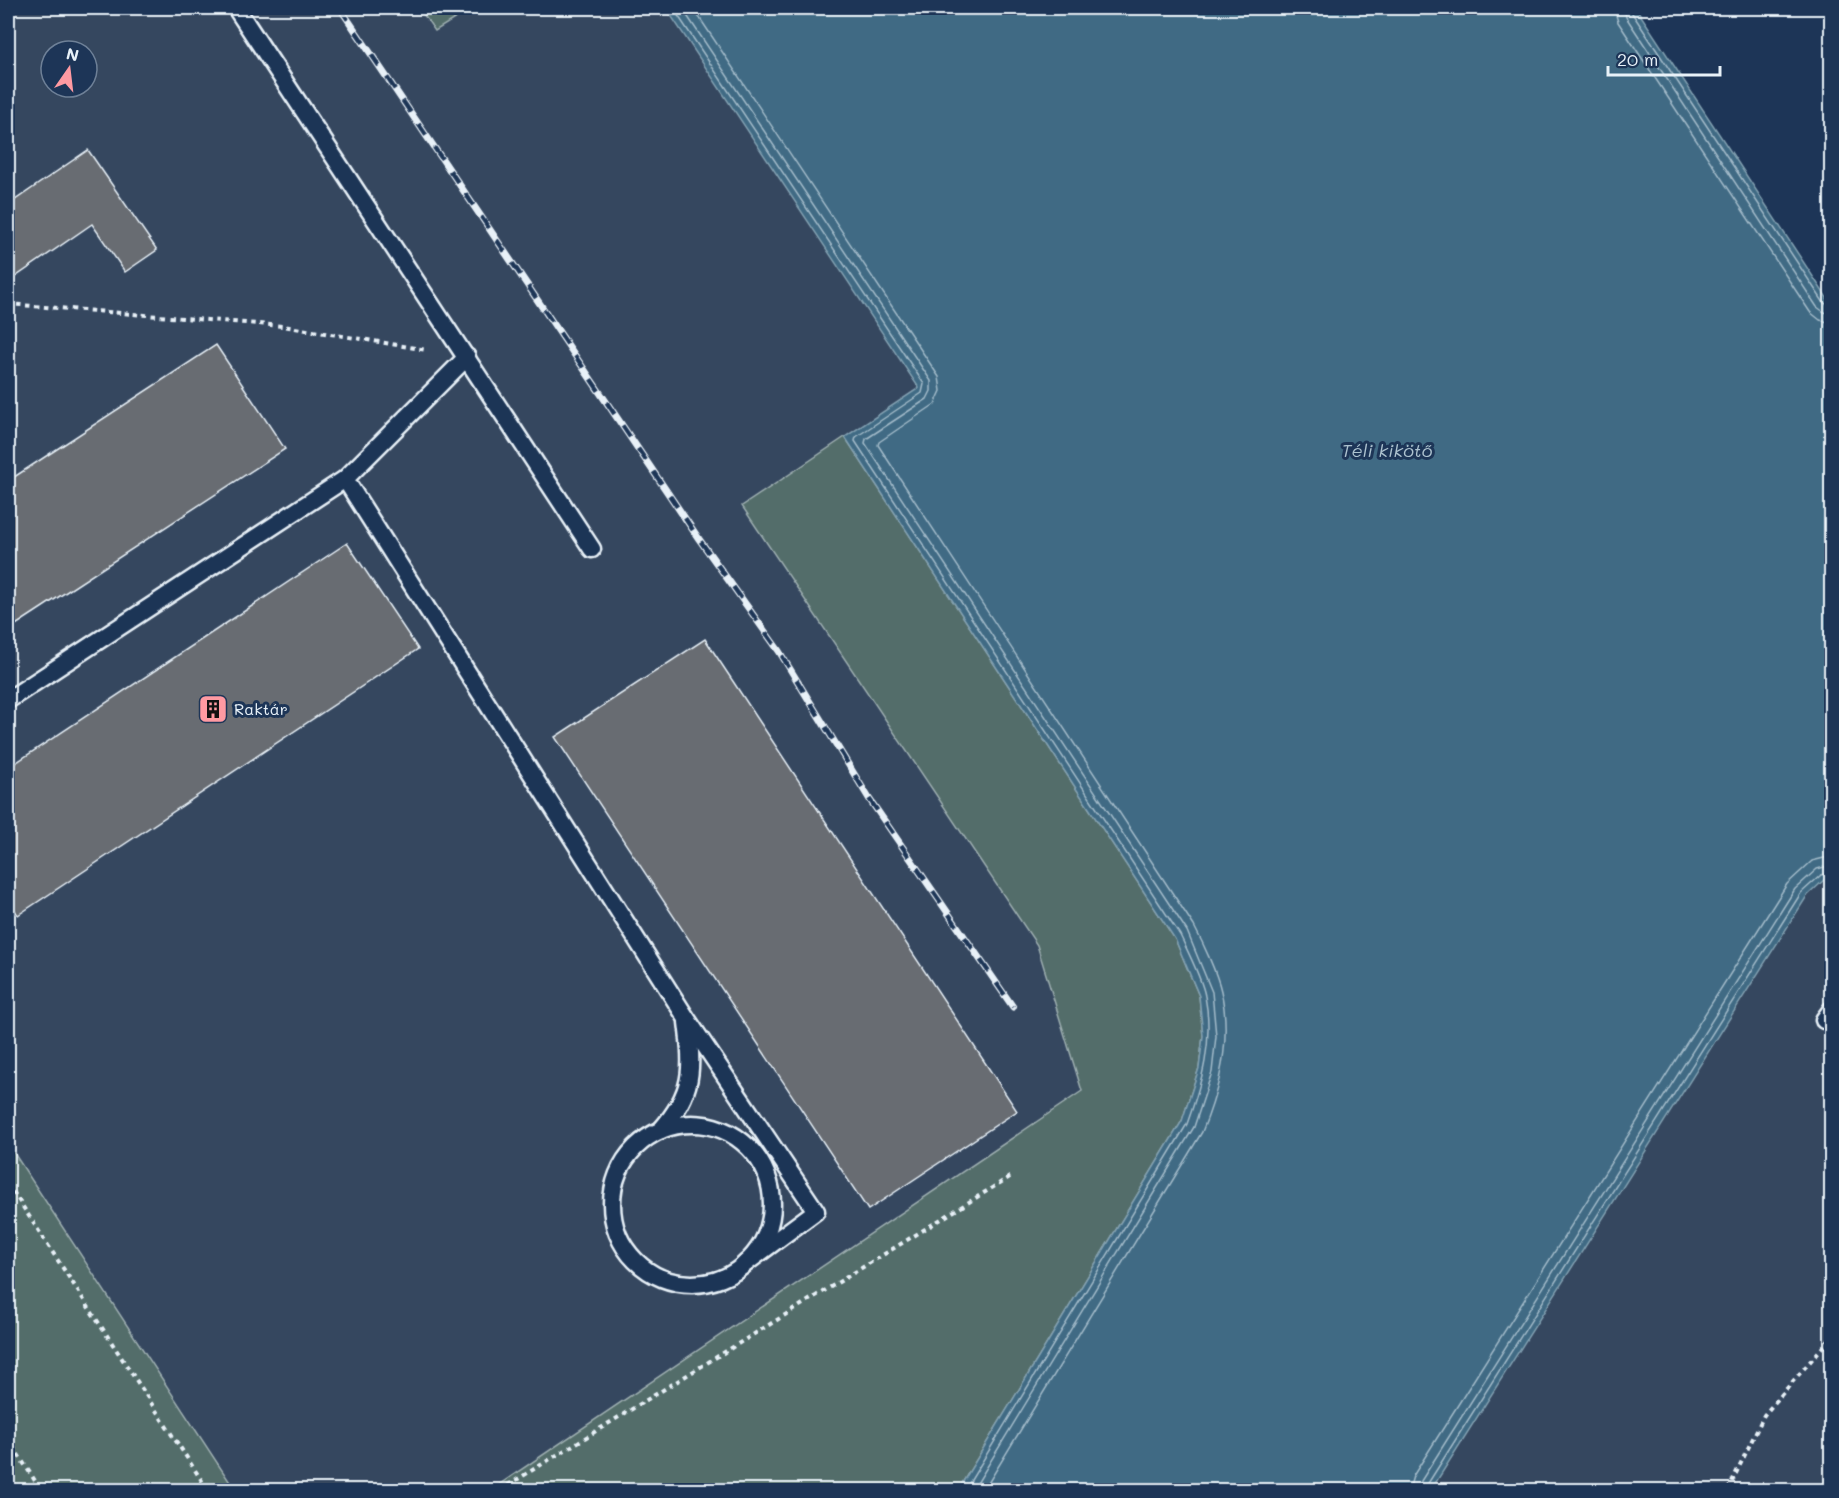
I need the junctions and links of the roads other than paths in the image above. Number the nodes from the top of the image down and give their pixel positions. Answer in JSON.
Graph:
{"nodes":[{"id":1,"x":236,"y":8,"type":"edge"},
{"id":2,"x":467,"y":357,"type":"junction"},
{"id":3,"x":345,"y":479,"type":"junction"},
{"id":4,"x":592,"y":549,"type":"dead end"},
{"id":5,"x":8,"y":700,"type":"edge"},
{"id":6,"x":687,"y":1019,"type":"junction"},
{"id":7,"x":661,"y":1130,"type":"junction"},
{"id":8,"x":746,"y":1263,"type":"junction"}],
"edges":[{"from":1,"to":2,"type":"lane"},
{"from":2,"to":3,"type":"lane"},
{"from":2,"to":4,"type":"lane"},
{"from":3,"to":5,"type":"lane"},
{"from":3,"to":6,"type":"lane"},
{"from":6,"to":7,"type":"lane"},
{"from":6,"to":8,"type":"lane"},
{"from":7,"to":8,"type":"lane"},
{"from":7,"to":8,"type":"lane"}]}
